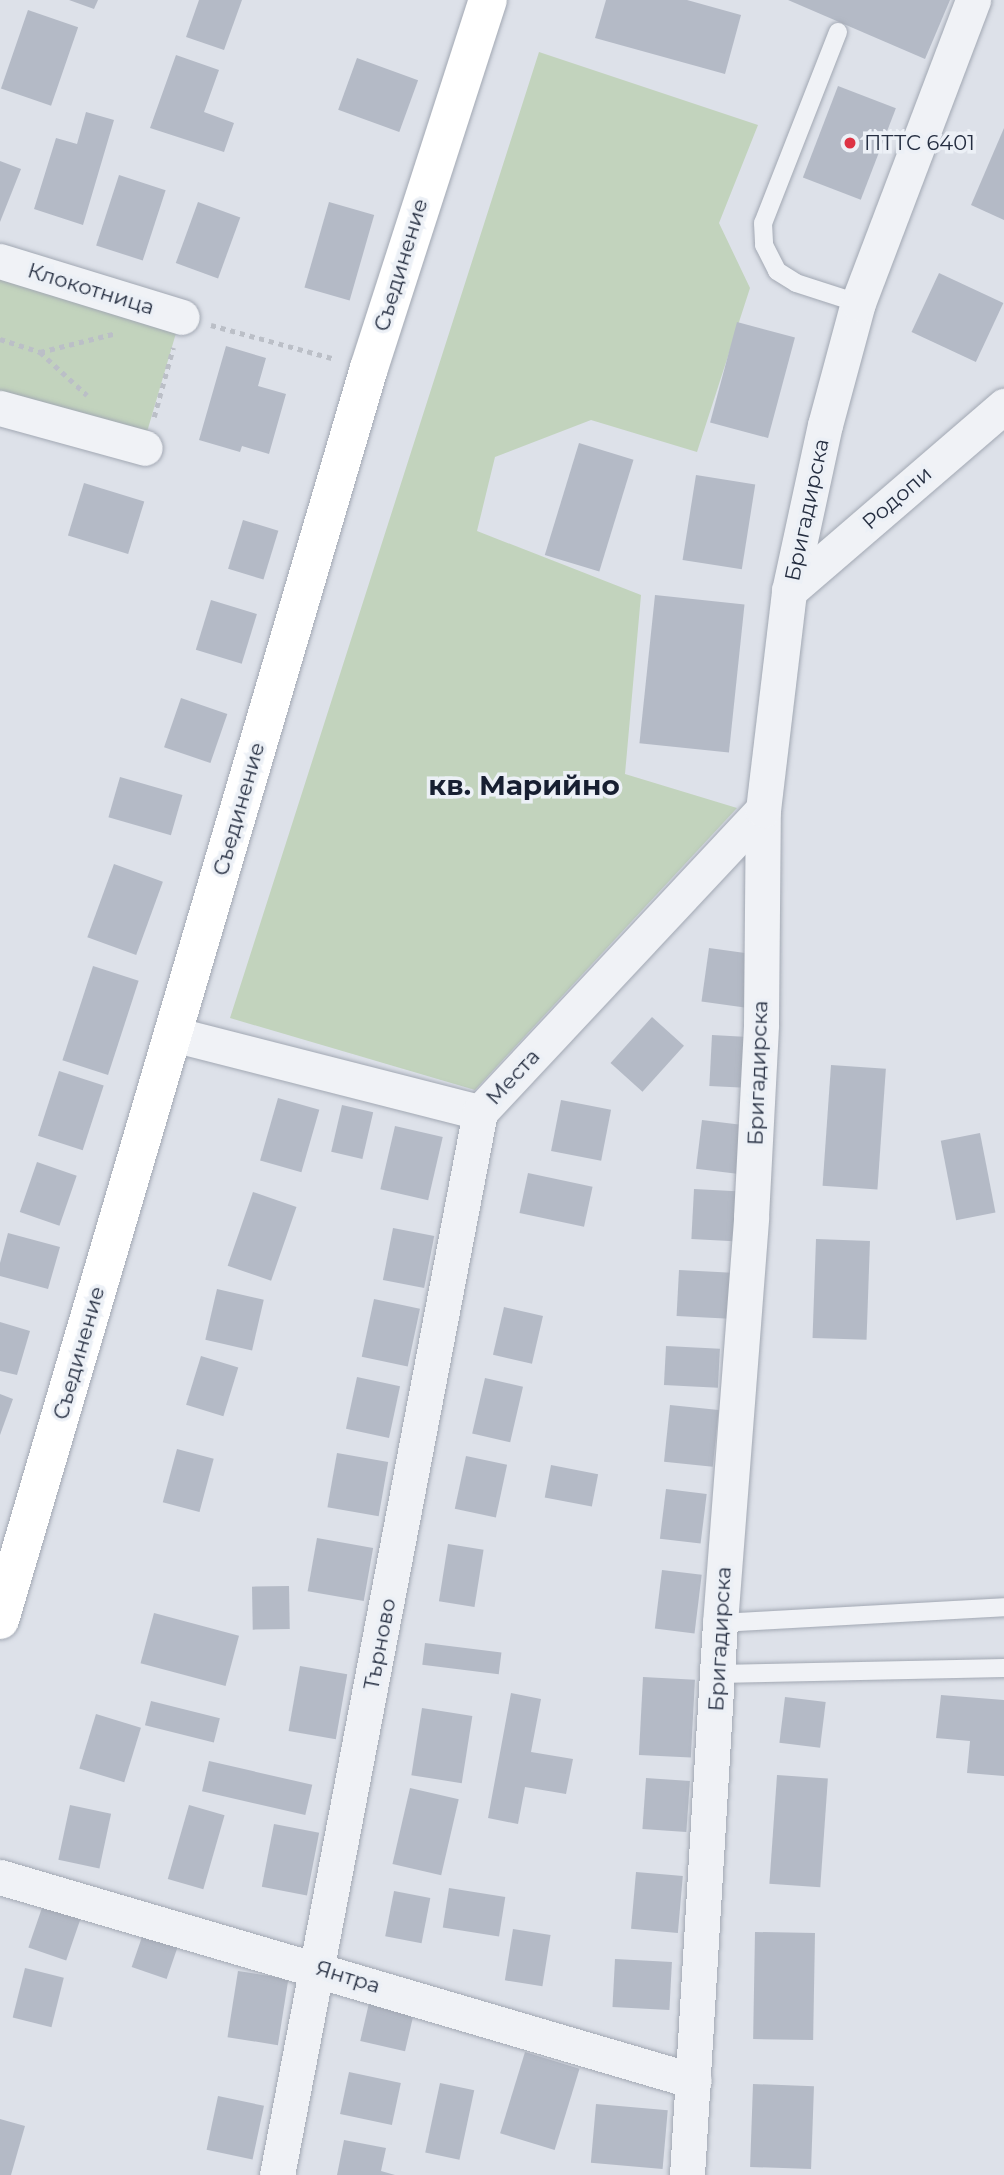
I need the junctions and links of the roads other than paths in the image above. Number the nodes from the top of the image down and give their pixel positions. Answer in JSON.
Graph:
{"nodes":[{"id":1,"x":488,"y":0,"type":"edge"},
{"id":2,"x":973,"y":0,"type":"edge"},
{"id":3,"x":838,"y":32,"type":"dead end"},
{"id":4,"x":0,"y":261,"type":"edge"},
{"id":5,"x":858,"y":303,"type":"junction"},
{"id":6,"x":182,"y":317,"type":"road end"},
{"id":7,"x":1004,"y":406,"type":"edge"},
{"id":8,"x":0,"y":408,"type":"edge"},
{"id":9,"x":145,"y":448,"type":"road end"},
{"id":10,"x":789,"y":591,"type":"junction"},
{"id":11,"x":763,"y":810,"type":"junction"},
{"id":12,"x":173,"y":1034,"type":"junction"},
{"id":13,"x":480,"y":1112,"type":"junction"},
{"id":14,"x":1004,"y":1607,"type":"edge"},
{"id":15,"x":0,"y":1620,"type":"edge"},
{"id":16,"x":720,"y":1623,"type":"junction"},
{"id":17,"x":1004,"y":1668,"type":"edge"},
{"id":18,"x":718,"y":1674,"type":"junction"},
{"id":19,"x":0,"y":1877,"type":"edge"},
{"id":20,"x":319,"y":1968,"type":"junction"},
{"id":21,"x":694,"y":2081,"type":"junction"},
{"id":22,"x":277,"y":2175,"type":"edge"},
{"id":23,"x":687,"y":2175,"type":"edge"}],
"edges":[{"from":1,"to":12,"type":"street","name":"Съединение"},
{"from":2,"to":5,"type":"street","name":"Бригадирска"},
{"from":3,"to":5,"type":"lane"},
{"from":4,"to":6,"type":"street","name":"Клокотница"},
{"from":5,"to":10,"type":"street","name":"Бригадирска"},
{"from":7,"to":10,"type":"street","name":"Родопи"},
{"from":8,"to":9,"type":"street"},
{"from":10,"to":11,"type":"street","name":"Бригадирска"},
{"from":11,"to":13,"type":"street","name":"Места"},
{"from":11,"to":16,"type":"street","name":"Бригадирска"},
{"from":12,"to":13,"type":"street","name":"Места"},
{"from":12,"to":15,"type":"street","name":"Съединение"},
{"from":13,"to":20,"type":"street","name":"Търново"},
{"from":14,"to":16,"type":"lane"},
{"from":16,"to":18,"type":"street","name":"Бригадирска"},
{"from":17,"to":18,"type":"lane"},
{"from":18,"to":21,"type":"street","name":"Бригадирска"},
{"from":19,"to":20,"type":"street","name":"Янтра"},
{"from":20,"to":21,"type":"street","name":"Янтра"},
{"from":20,"to":22,"type":"street","name":"Търново"},
{"from":21,"to":23,"type":"street","name":"Бригадирска"}]}
